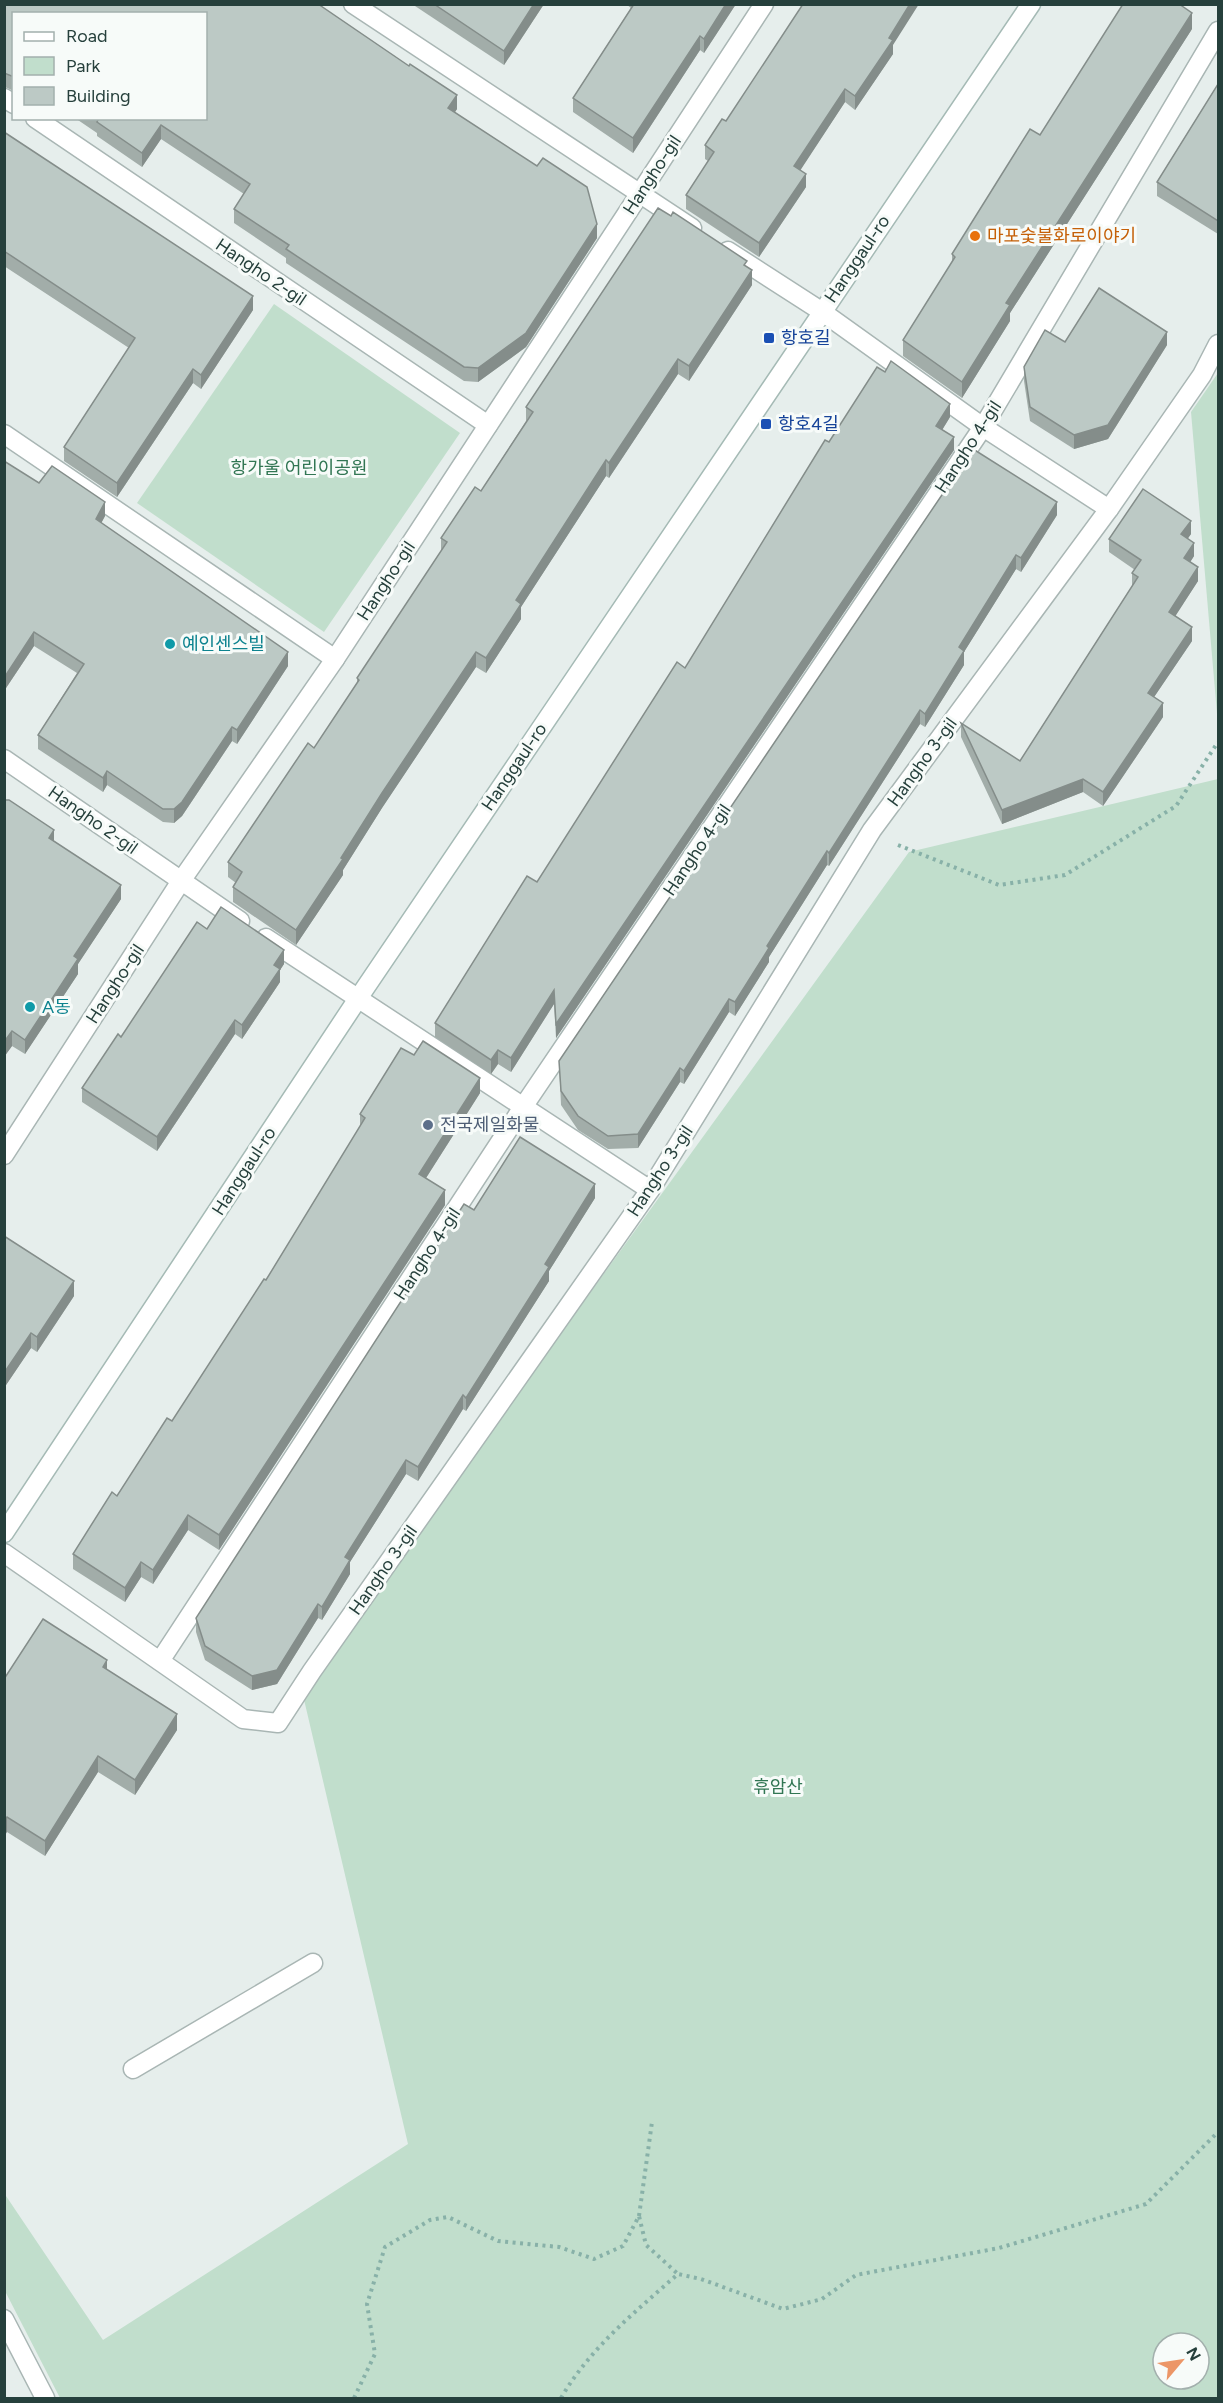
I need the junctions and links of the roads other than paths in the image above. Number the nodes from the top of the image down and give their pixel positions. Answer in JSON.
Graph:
{"nodes":[{"id":1,"x":352,"y":4,"type":"edge"},
{"id":2,"x":764,"y":4,"type":"edge"},
{"id":3,"x":1031,"y":4,"type":"edge"},
{"id":4,"x":1218,"y":31,"type":"edge"},
{"id":5,"x":38,"y":120,"type":"edge"},
{"id":6,"x":639,"y":194,"type":"junction"},
{"id":7,"x":821,"y":311,"type":"junction"},
{"id":8,"x":1218,"y":344,"type":"edge"},
{"id":9,"x":488,"y":425,"type":"junction"},
{"id":10,"x":983,"y":427,"type":"junction"},
{"id":11,"x":4,"y":434,"type":"edge"},
{"id":12,"x":1109,"y":509,"type":"junction"},
{"id":13,"x":335,"y":658,"type":"junction"},
{"id":14,"x":4,"y":759,"type":"edge"},
{"id":15,"x":181,"y":881,"type":"junction"},
{"id":16,"x":357,"y":1000,"type":"junction"},
{"id":17,"x":523,"y":1107,"type":"junction"},
{"id":18,"x":4,"y":1155,"type":"edge"},
{"id":19,"x":650,"y":1190,"type":"junction"},
{"id":20,"x":4,"y":1533,"type":"edge"},
{"id":21,"x":4,"y":1553,"type":"edge"},
{"id":22,"x":160,"y":1661,"type":"junction"},
{"id":23,"x":313,"y":1963,"type":"dead end"},
{"id":24,"x":133,"y":2068,"type":"dead end"},
{"id":25,"x":4,"y":2319,"type":"edge"},
{"id":26,"x":45,"y":2398,"type":"edge"}],
"edges":[{"from":1,"to":6,"type":"street"},
{"from":2,"to":6,"type":"street","name":"Hangho-gil"},
{"from":3,"to":7,"type":"street","name":"Hanggaul-ro"},
{"from":4,"to":10,"type":"street","name":"Hangho 4-gil"},
{"from":5,"to":9,"type":"street","name":"Hangho 2-gil"},
{"from":6,"to":7,"type":"street"},
{"from":6,"to":9,"type":"street","name":"Hangho-gil"},
{"from":7,"to":10,"type":"street"},
{"from":7,"to":16,"type":"street","name":"Hanggaul-ro"},
{"from":8,"to":12,"type":"street","name":"Hangho 3-gil"},
{"from":9,"to":13,"type":"street","name":"Hangho-gil"},
{"from":10,"to":12,"type":"street"},
{"from":10,"to":17,"type":"street","name":"Hangho 4-gil"},
{"from":11,"to":13,"type":"street"},
{"from":12,"to":19,"type":"street","name":"Hangho 3-gil"},
{"from":13,"to":15,"type":"street","name":"Hangho-gil"},
{"from":14,"to":15,"type":"street","name":"Hangho 2-gil"},
{"from":15,"to":16,"type":"street","name":"Hangho 2-gil"},
{"from":15,"to":18,"type":"street","name":"Hangho-gil"},
{"from":16,"to":17,"type":"street","name":"Hangho 2-gil"},
{"from":16,"to":20,"type":"street","name":"Hanggaul-ro"},
{"from":17,"to":19,"type":"street","name":"Hangho 2-gil"},
{"from":17,"to":22,"type":"street","name":"Hangho 4-gil"},
{"from":19,"to":22,"type":"street","name":"Hangho 3-gil"},
{"from":21,"to":22,"type":"street","name":"Hangho 3-gil"},
{"from":23,"to":24,"type":"street"},
{"from":25,"to":26,"type":"street"}]}
